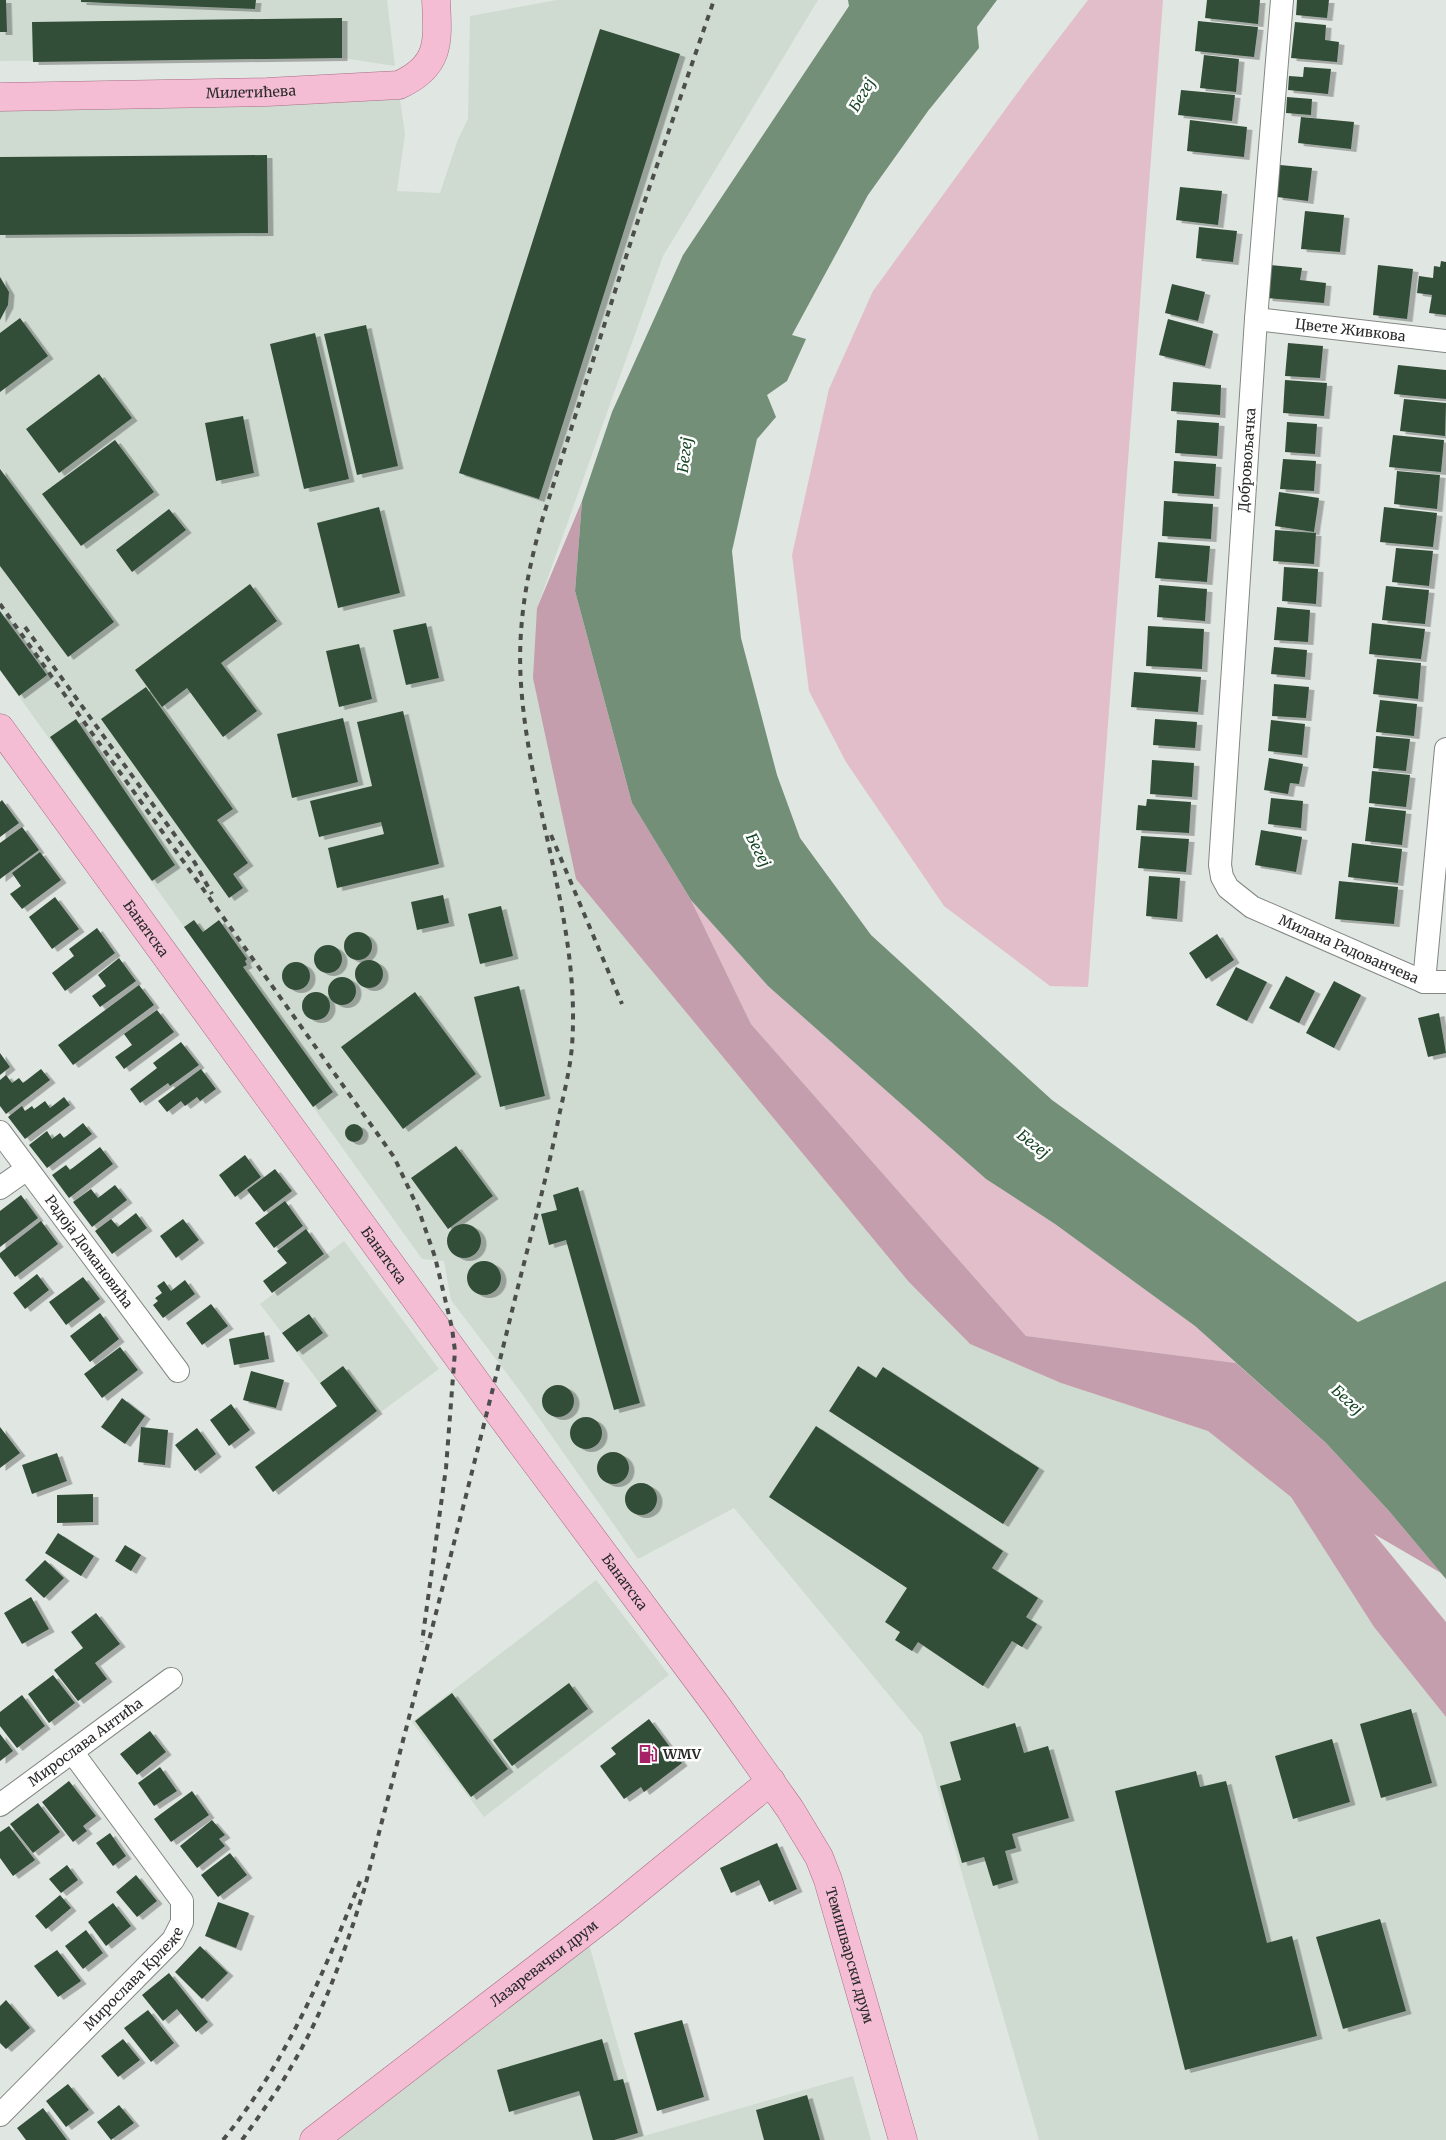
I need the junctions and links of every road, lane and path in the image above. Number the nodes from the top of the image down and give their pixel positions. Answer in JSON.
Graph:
{"nodes":[{"id":1,"x":436,"y":0,"type":"edge"},
{"id":2,"x":1282,"y":0,"type":"edge"},
{"id":3,"x":0,"y":97,"type":"edge"},
{"id":4,"x":1256,"y":320,"type":"junction"},
{"id":5,"x":1446,"y":340,"type":"edge"},
{"id":6,"x":0,"y":728,"type":"edge"},
{"id":7,"x":1446,"y":749,"type":"edge"},
{"id":8,"x":1252,"y":908,"type":"joint"},
{"id":9,"x":1435,"y":982,"type":"edge"},
{"id":10,"x":0,"y":1132,"type":"edge"},
{"id":11,"x":27,"y":1169,"type":"junction"},
{"id":12,"x":0,"y":1188,"type":"edge"},
{"id":13,"x":178,"y":1371,"type":"dead end"},
{"id":14,"x":172,"y":1679,"type":"dead end"},
{"id":15,"x":73,"y":1753,"type":"junction"},
{"id":16,"x":771,"y":1781,"type":"junction"},
{"id":17,"x":0,"y":1805,"type":"edge"},
{"id":18,"x":0,"y":2115,"type":"edge"},
{"id":19,"x":314,"y":2140,"type":"edge"},
{"id":20,"x":903,"y":2140,"type":"edge"}],
"edges":[{"from":1,"to":3,"type":"main road","name":"Милетићева"},
{"from":2,"to":4,"type":"street","name":"Добровољачка"},
{"from":4,"to":5,"type":"street","name":"Цвете Живкова"},
{"from":4,"to":8,"type":"street","name":"Добровољачка"},
{"from":6,"to":16,"type":"main road","name":"Банатска"},
{"from":7,"to":9,"type":"street"},
{"from":8,"to":9,"type":"street","name":"Милана Радованчева"},
{"from":10,"to":11,"type":"street","name":"Радоја Домановића"},
{"from":11,"to":12,"type":"street"},
{"from":11,"to":13,"type":"street","name":"Радоја Домановића"},
{"from":14,"to":15,"type":"street","name":"Мирослава Антића"},
{"from":15,"to":17,"type":"street","name":"Мирослава Антића"},
{"from":15,"to":18,"type":"street","name":"Мирослава Крлеже"},
{"from":16,"to":19,"type":"main road","name":"Лазаревачки друм"},
{"from":16,"to":20,"type":"main road","name":"Темишварски друм"}]}
